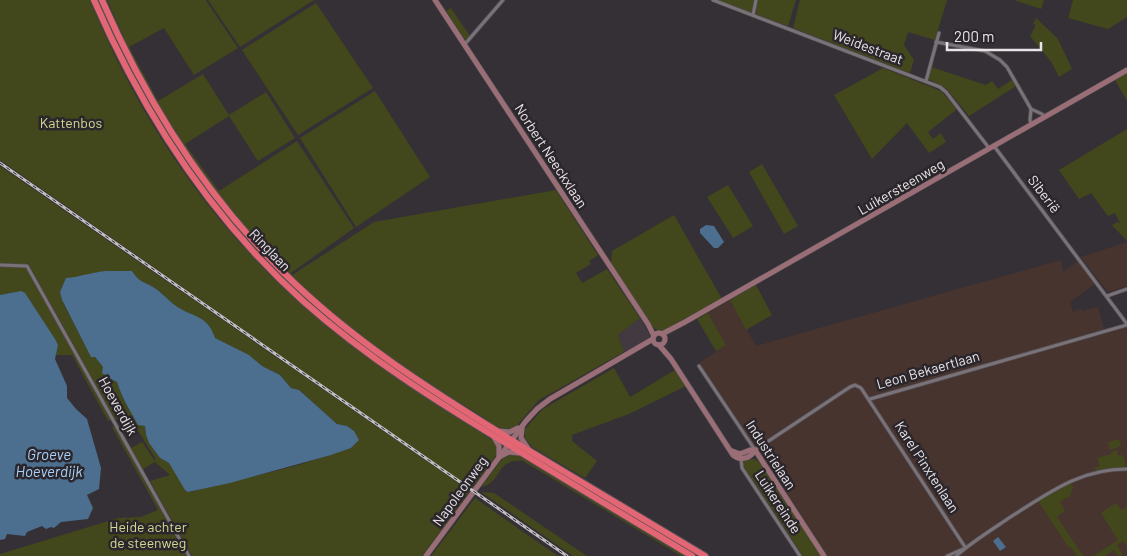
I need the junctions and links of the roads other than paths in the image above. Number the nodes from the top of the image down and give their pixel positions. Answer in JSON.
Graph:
{"nodes":[{"id":1,"x":94,"y":0,"type":"edge"},
{"id":2,"x":102,"y":0,"type":"edge"},
{"id":3,"x":435,"y":0,"type":"edge"},
{"id":4,"x":503,"y":0,"type":"edge"},
{"id":5,"x":713,"y":0,"type":"edge"},
{"id":6,"x":756,"y":0,"type":"edge"},
{"id":7,"x":753,"y":15,"type":"junction"},
{"id":8,"x":939,"y":33,"type":"dead end"},
{"id":9,"x":936,"y":42,"type":"junction"},
{"id":10,"x":464,"y":44,"type":"junction"},
{"id":11,"x":1127,"y":70,"type":"edge"},
{"id":12,"x":926,"y":81,"type":"junction"},
{"id":13,"x":1031,"y":109,"type":"junction"},
{"id":14,"x":1044,"y":117,"type":"junction"},
{"id":15,"x":1031,"y":125,"type":"junction"},
{"id":16,"x":992,"y":148,"type":"junction"},
{"id":17,"x":0,"y":265,"type":"edge"},
{"id":18,"x":1127,"y":288,"type":"edge"},
{"id":19,"x":1107,"y":296,"type":"junction"},
{"id":20,"x":1127,"y":324,"type":"edge"},
{"id":21,"x":658,"y":339,"type":"junction"},
{"id":22,"x":699,"y":366,"type":"dead end"},
{"id":23,"x":676,"y":367,"type":"joint"},
{"id":24,"x":870,"y":399,"type":"junction"},
{"id":25,"x":523,"y":425,"type":"junction"},
{"id":26,"x":495,"y":434,"type":"junction"},
{"id":27,"x":510,"y":442,"type":"junction"},
{"id":28,"x":730,"y":449,"type":"junction"},
{"id":29,"x":529,"y":450,"type":"junction"},
{"id":30,"x":755,"y":450,"type":"junction"},
{"id":31,"x":522,"y":454,"type":"junction"},
{"id":32,"x":499,"y":457,"type":"junction"},
{"id":33,"x":741,"y":459,"type":"junction"},
{"id":34,"x":1127,"y":469,"type":"edge"},
{"id":35,"x":966,"y":547,"type":"junction"},
{"id":36,"x":189,"y":556,"type":"edge"},
{"id":37,"x":426,"y":556,"type":"edge"},
{"id":38,"x":692,"y":556,"type":"edge"},
{"id":39,"x":705,"y":556,"type":"edge"},
{"id":40,"x":800,"y":556,"type":"edge"},
{"id":41,"x":824,"y":556,"type":"edge"},
{"id":42,"x":947,"y":556,"type":"edge"},
{"id":43,"x":956,"y":556,"type":"edge"}],
"edges":[{"from":1,"to":26,"type":"highway","name":"Ringlaan"},
{"from":2,"to":26,"type":"highway","name":"Ringlaan"},
{"from":3,"to":10,"type":"main road","name":"Norbert Neeckxlaan"},
{"from":4,"to":10,"type":"street"},
{"from":5,"to":7,"type":"street","name":"Weidestraat"},
{"from":6,"to":7,"type":"street"},
{"from":7,"to":12,"type":"street","name":"Weidestraat"},
{"from":8,"to":9,"type":"street"},
{"from":9,"to":12,"type":"street"},
{"from":9,"to":13,"type":"street"},
{"from":10,"to":21,"type":"main road","name":"Norbert Neeckxlaan"},
{"from":11,"to":14,"type":"main road","name":"Luikersteenweg"},
{"from":12,"to":16,"type":"street","name":"Weidestraat"},
{"from":13,"to":14,"type":"street"},
{"from":13,"to":15,"type":"street"},
{"from":14,"to":15,"type":"main road","name":"Luikersteenweg"},
{"from":15,"to":16,"type":"main road","name":"Luikersteenweg"},
{"from":16,"to":19,"type":"street","name":"Siberië"},
{"from":16,"to":21,"type":"main road","name":"Luikersteenweg"},
{"from":17,"to":36,"type":"street","name":"Hoeverdijk"},
{"from":18,"to":19,"type":"street"},
{"from":19,"to":20,"type":"street","name":"Siberië"},
{"from":20,"to":24,"type":"street","name":"Leon Bekaertlaan"},
{"from":21,"to":23,"type":"main road","name":"Norbert Neeckxlaan"},
{"from":21,"to":25,"type":"main road","name":"Luikersteenweg"},
{"from":22,"to":30,"type":"street","name":"Industrielaan"},
{"from":23,"to":28,"type":"main road","name":"Luikereinde"},
{"from":24,"to":30,"type":"street","name":"Leon Bekaertlaan"},
{"from":24,"to":35,"type":"street","name":"Karel Pinxtenlaan"},
{"from":25,"to":26,"type":"main road"},
{"from":25,"to":27,"type":"main road","name":"Luikersteenweg"},
{"from":25,"to":29,"type":"main road"},
{"from":26,"to":27,"type":"highway","name":"Ringlaan"},
{"from":26,"to":32,"type":"main road"},
{"from":27,"to":29,"type":"highway"},
{"from":27,"to":31,"type":"highway"},
{"from":27,"to":32,"type":"main road","name":"Napoleonweg"},
{"from":28,"to":30,"type":"main road","name":"Luikereinde"},
{"from":28,"to":33,"type":"main road","name":"Luikereinde"},
{"from":29,"to":39,"type":"highway"},
{"from":30,"to":33,"type":"main road","name":"Luikereinde"},
{"from":30,"to":41,"type":"main road","name":"Industrielaan"},
{"from":31,"to":32,"type":"main road"},
{"from":31,"to":38,"type":"highway"},
{"from":32,"to":37,"type":"main road","name":"Napoleonweg"},
{"from":33,"to":40,"type":"street","name":"Luikereinde"},
{"from":34,"to":35,"type":"street"},
{"from":35,"to":42,"type":"street"},
{"from":35,"to":43,"type":"street"}]}
